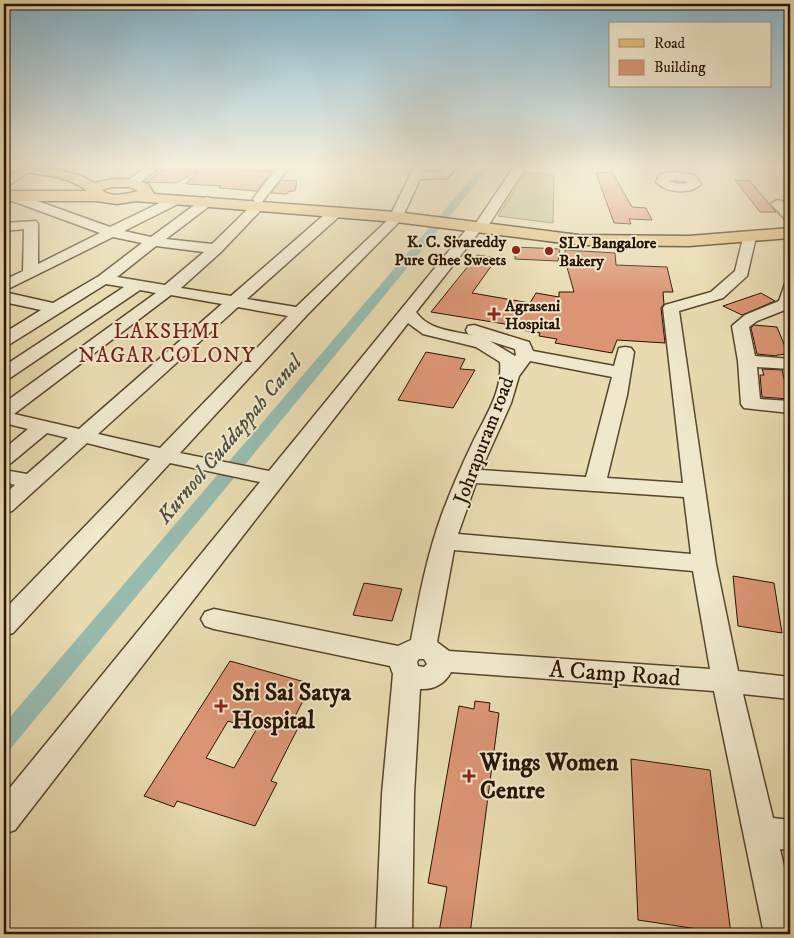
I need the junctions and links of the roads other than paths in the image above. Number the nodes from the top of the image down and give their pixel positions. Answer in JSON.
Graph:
{"nodes":[{"id":1,"x":49,"y":209,"type":"edge"},
{"id":2,"x":159,"y":209,"type":"edge"},
{"id":3,"x":198,"y":209,"type":"edge"},
{"id":4,"x":253,"y":209,"type":"edge"},
{"id":5,"x":317,"y":209,"type":"edge"},
{"id":6,"x":336,"y":209,"type":"edge"},
{"id":7,"x":400,"y":209,"type":"edge"},
{"id":8,"x":489,"y":209,"type":"edge"},
{"id":9,"x":337,"y":211,"type":"junction"},
{"id":10,"x":397,"y":214,"type":"junction"},
{"id":11,"x":790,"y":223,"type":"edge"},
{"id":12,"x":476,"y":226,"type":"junction"},
{"id":13,"x":4,"y":227,"type":"edge"},
{"id":14,"x":112,"y":233,"type":"junction"},
{"id":15,"x":790,"y":233,"type":"edge"},
{"id":16,"x":749,"y":237,"type":"junction"},
{"id":17,"x":155,"y":242,"type":"junction"},
{"id":18,"x":216,"y":249,"type":"junction"},
{"id":19,"x":30,"y":272,"type":"junction"},
{"id":20,"x":104,"y":279,"type":"junction"},
{"id":21,"x":4,"y":286,"type":"edge"},
{"id":22,"x":137,"y":286,"type":"junction"},
{"id":23,"x":790,"y":288,"type":"edge"},
{"id":24,"x":167,"y":291,"type":"junction"},
{"id":25,"x":4,"y":297,"type":"edge"},
{"id":26,"x":232,"y":303,"type":"junction"},
{"id":27,"x":53,"y":308,"type":"junction"},
{"id":28,"x":408,"y":312,"type":"junction"},
{"id":29,"x":300,"y":313,"type":"junction"},
{"id":30,"x":4,"y":340,"type":"edge"},
{"id":31,"x":625,"y":352,"type":"dead end"},
{"id":32,"x":747,"y":361,"type":"junction"},
{"id":33,"x":515,"y":363,"type":"junction"},
{"id":34,"x":790,"y":364,"type":"edge"},
{"id":35,"x":622,"y":372,"type":"junction"},
{"id":36,"x":4,"y":374,"type":"edge"},
{"id":37,"x":790,"y":408,"type":"edge"},
{"id":38,"x":4,"y":412,"type":"edge"},
{"id":39,"x":4,"y":417,"type":"edge"},
{"id":40,"x":43,"y":426,"type":"junction"},
{"id":41,"x":83,"y":436,"type":"junction"},
{"id":42,"x":165,"y":456,"type":"junction"},
{"id":43,"x":4,"y":459,"type":"edge"},
{"id":44,"x":4,"y":476,"type":"edge"},
{"id":45,"x":468,"y":476,"type":"junction"},
{"id":46,"x":275,"y":479,"type":"junction"},
{"id":47,"x":30,"y":481,"type":"junction"},
{"id":48,"x":596,"y":485,"type":"junction"},
{"id":49,"x":696,"y":491,"type":"junction"},
{"id":50,"x":4,"y":506,"type":"edge"},
{"id":51,"x":445,"y":541,"type":"junction"},
{"id":52,"x":704,"y":564,"type":"junction"},
{"id":53,"x":214,"y":619,"type":"dead end"},
{"id":54,"x":4,"y":626,"type":"edge"},
{"id":55,"x":418,"y":660,"type":"junction"},
{"id":56,"x":726,"y":681,"type":"junction"},
{"id":57,"x":790,"y":688,"type":"edge"},
{"id":58,"x":4,"y":819,"type":"edge"},
{"id":59,"x":775,"y":834,"type":"edge"},
{"id":60,"x":394,"y":934,"type":"edge"},
{"id":61,"x":782,"y":934,"type":"edge"}],
"edges":[{"from":1,"to":14,"type":"street"},
{"from":2,"to":14,"type":"street"},
{"from":3,"to":17,"type":"street"},
{"from":4,"to":18,"type":"street"},
{"from":5,"to":9,"type":"main road"},
{"from":6,"to":10,"type":"main road"},
{"from":7,"to":10,"type":"street"},
{"from":8,"to":12,"type":"street"},
{"from":9,"to":10,"type":"main road"},
{"from":9,"to":26,"type":"street"},
{"from":10,"to":12,"type":"main road"},
{"from":10,"to":29,"type":"street"},
{"from":11,"to":12,"type":"main road"},
{"from":12,"to":16,"type":"main road"},
{"from":12,"to":28,"type":"street"},
{"from":12,"to":33,"type":"street","name":"Johrapuram road"},
{"from":13,"to":19,"type":"street"},
{"from":14,"to":17,"type":"street"},
{"from":14,"to":19,"type":"street"},
{"from":15,"to":16,"type":"main road"},
{"from":16,"to":49,"type":"street"},
{"from":17,"to":18,"type":"street"},
{"from":17,"to":20,"type":"street"},
{"from":18,"to":24,"type":"street"},
{"from":19,"to":21,"type":"street"},
{"from":20,"to":22,"type":"street"},
{"from":20,"to":27,"type":"street"},
{"from":22,"to":24,"type":"street"},
{"from":22,"to":36,"type":"street"},
{"from":23,"to":32,"type":"street"},
{"from":24,"to":26,"type":"street"},
{"from":24,"to":38,"type":"street"},
{"from":25,"to":27,"type":"street"},
{"from":26,"to":29,"type":"street"},
{"from":26,"to":41,"type":"street"},
{"from":27,"to":30,"type":"street"},
{"from":28,"to":33,"type":"street","name":"Johrapuram road"},
{"from":28,"to":46,"type":"street"},
{"from":29,"to":42,"type":"street"},
{"from":31,"to":35,"type":"street"},
{"from":32,"to":34,"type":"street"},
{"from":32,"to":37,"type":"street"},
{"from":33,"to":35,"type":"street"},
{"from":33,"to":45,"type":"street","name":"Johrapuram road"},
{"from":35,"to":48,"type":"street"},
{"from":39,"to":40,"type":"street"},
{"from":40,"to":41,"type":"street"},
{"from":40,"to":43,"type":"street"},
{"from":41,"to":42,"type":"street"},
{"from":41,"to":47,"type":"street"},
{"from":42,"to":46,"type":"street"},
{"from":42,"to":54,"type":"street"},
{"from":44,"to":47,"type":"street"},
{"from":45,"to":48,"type":"street"},
{"from":45,"to":51,"type":"street","name":"Johrapuram road"},
{"from":46,"to":58,"type":"street"},
{"from":47,"to":50,"type":"street"},
{"from":48,"to":49,"type":"street"},
{"from":49,"to":52,"type":"street"},
{"from":51,"to":52,"type":"street"},
{"from":51,"to":55,"type":"street","name":"Johrapuram road"},
{"from":52,"to":56,"type":"street"},
{"from":53,"to":55,"type":"street","name":"A Camp Road"},
{"from":55,"to":56,"type":"street","name":"A Camp Road"},
{"from":55,"to":60,"type":"street","name":"Johrapuram road"},
{"from":56,"to":57,"type":"street","name":"A Camp Road"},
{"from":56,"to":59,"type":"street"},
{"from":59,"to":61,"type":"street"}]}
